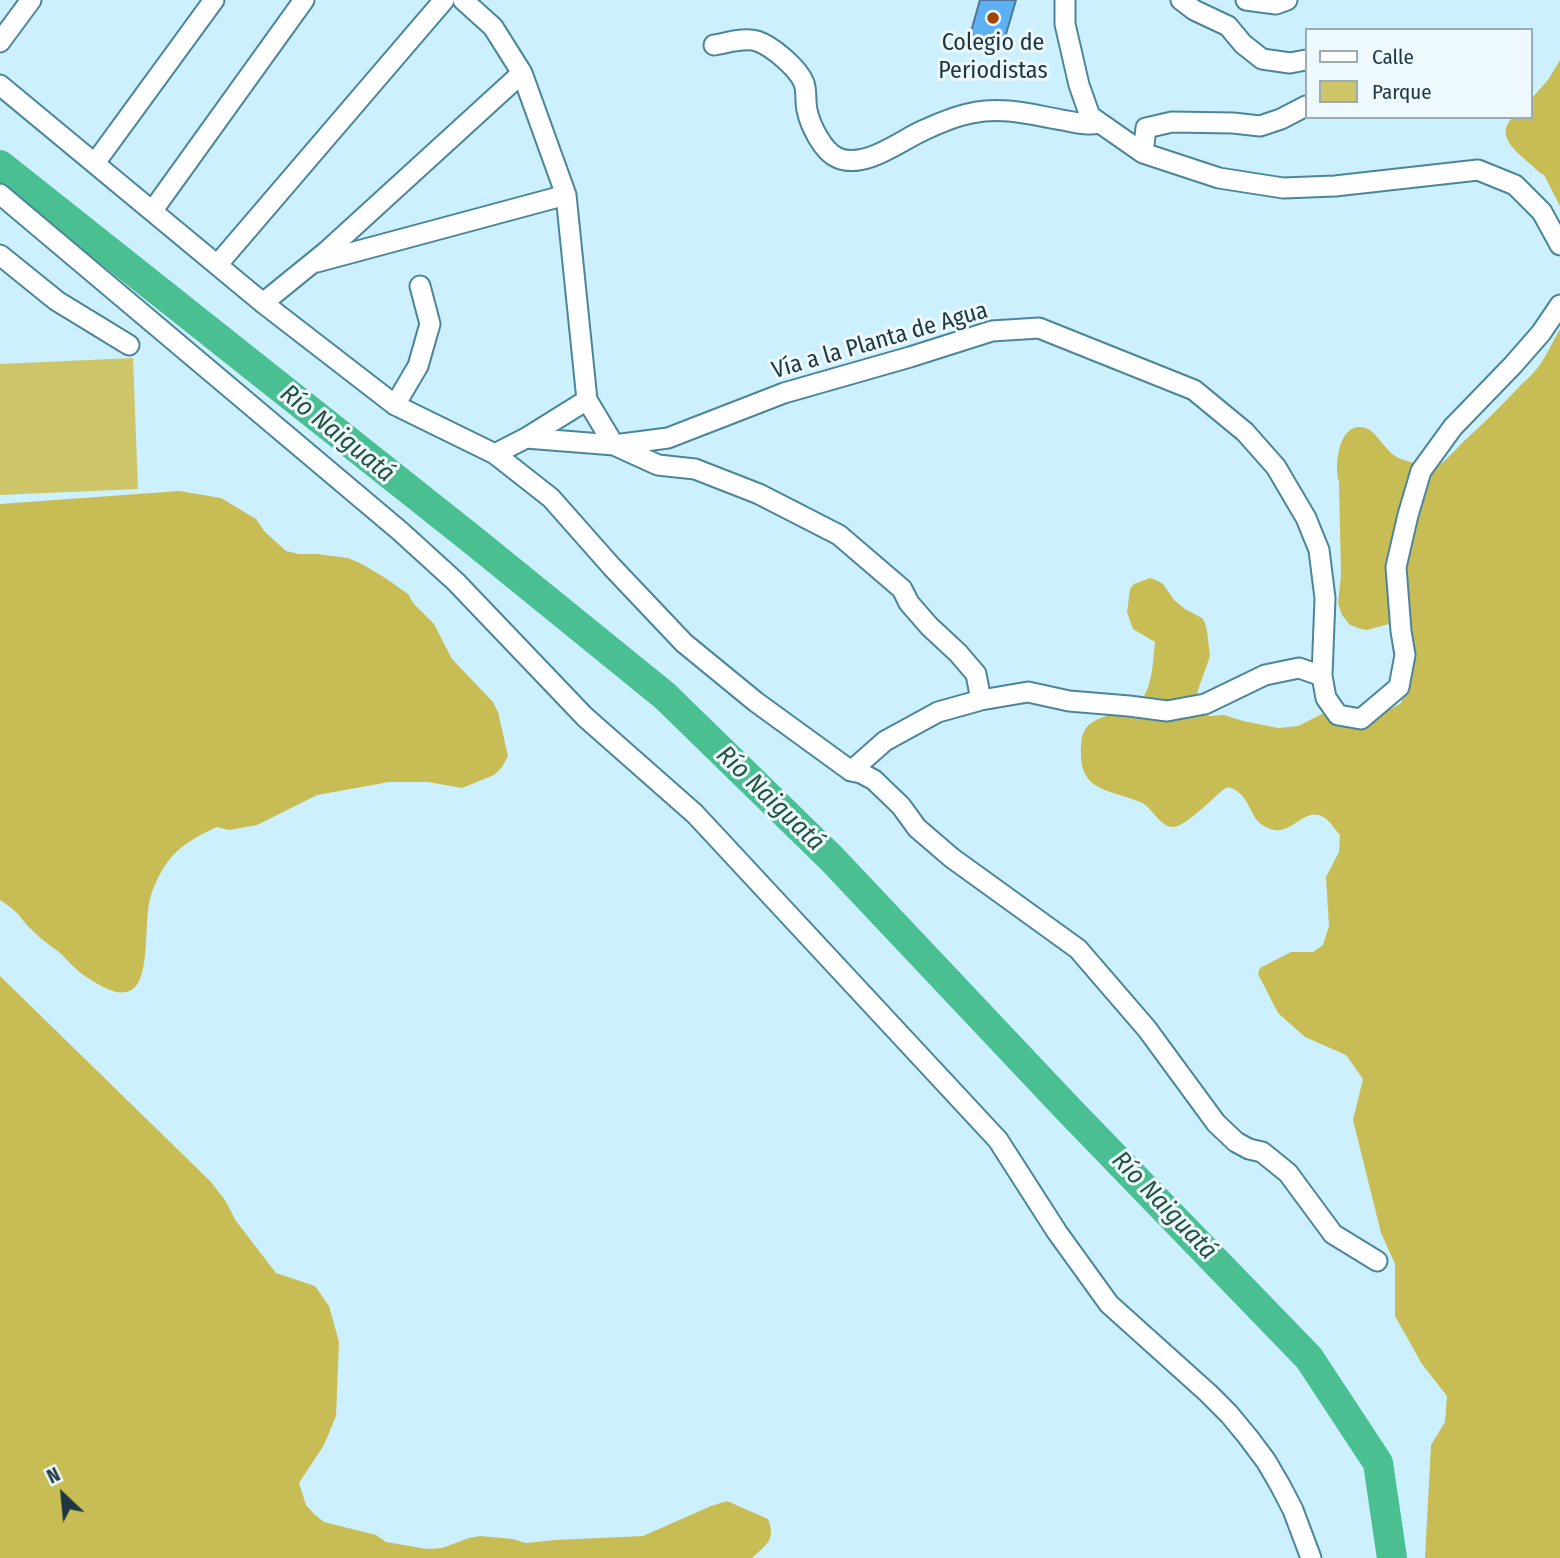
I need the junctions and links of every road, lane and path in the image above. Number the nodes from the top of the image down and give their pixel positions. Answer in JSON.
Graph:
{"nodes":[{"id":1,"x":31,"y":0,"type":"edge"},
{"id":2,"x":214,"y":0,"type":"edge"},
{"id":3,"x":304,"y":0,"type":"edge"},
{"id":4,"x":443,"y":0,"type":"edge"},
{"id":5,"x":463,"y":0,"type":"edge"},
{"id":6,"x":1065,"y":0,"type":"edge"},
{"id":7,"x":1181,"y":0,"type":"edge"},
{"id":8,"x":1245,"y":0,"type":"edge"},
{"id":9,"x":1287,"y":0,"type":"edge"},
{"id":10,"x":0,"y":41,"type":"edge"},
{"id":11,"x":714,"y":45,"type":"dead end"},
{"id":12,"x":1304,"y":60,"type":"edge"},
{"id":13,"x":522,"y":73,"type":"junction"},
{"id":14,"x":0,"y":85,"type":"edge"},
{"id":15,"x":1304,"y":107,"type":"edge"},
{"id":16,"x":1099,"y":123,"type":"junction"},
{"id":17,"x":1143,"y":153,"type":"junction"},
{"id":18,"x":95,"y":163,"type":"junction"},
{"id":19,"x":0,"y":194,"type":"edge"},
{"id":20,"x":566,"y":195,"type":"junction"},
{"id":21,"x":153,"y":210,"type":"junction"},
{"id":22,"x":1560,"y":244,"type":"edge"},
{"id":23,"x":5,"y":259,"type":"edge"},
{"id":24,"x":218,"y":264,"type":"junction"},
{"id":25,"x":311,"y":264,"type":"junction"},
{"id":26,"x":0,"y":281,"type":"edge"},
{"id":27,"x":420,"y":286,"type":"dead end"},
{"id":28,"x":263,"y":303,"type":"junction"},
{"id":29,"x":1560,"y":305,"type":"edge"},
{"id":30,"x":129,"y":345,"type":"dead end"},
{"id":31,"x":587,"y":401,"type":"junction"},
{"id":32,"x":395,"y":405,"type":"junction"},
{"id":33,"x":526,"y":438,"type":"junction"},
{"id":34,"x":614,"y":445,"type":"junction"},
{"id":35,"x":495,"y":454,"type":"junction"},
{"id":36,"x":1322,"y":676,"type":"junction"},
{"id":37,"x":981,"y":700,"type":"junction"},
{"id":38,"x":851,"y":771,"type":"junction"},
{"id":39,"x":1377,"y":1261,"type":"dead end"},
{"id":40,"x":1311,"y":1558,"type":"edge"}],
"edges":[{"from":1,"to":10,"type":"street"},
{"from":2,"to":18,"type":"street"},
{"from":3,"to":21,"type":"street"},
{"from":4,"to":24,"type":"street"},
{"from":5,"to":13,"type":"street"},
{"from":6,"to":16,"type":"street"},
{"from":7,"to":12,"type":"street"},
{"from":8,"to":9,"type":"street"},
{"from":11,"to":16,"type":"street"},
{"from":13,"to":20,"type":"street"},
{"from":13,"to":25,"type":"street"},
{"from":14,"to":18,"type":"street"},
{"from":15,"to":17,"type":"street"},
{"from":16,"to":17,"type":"street"},
{"from":17,"to":22,"type":"street"},
{"from":18,"to":21,"type":"street"},
{"from":19,"to":40,"type":"street"},
{"from":20,"to":25,"type":"street"},
{"from":20,"to":31,"type":"street"},
{"from":21,"to":24,"type":"street"},
{"from":23,"to":26,"type":"street"},
{"from":23,"to":30,"type":"street"},
{"from":24,"to":28,"type":"street"},
{"from":25,"to":28,"type":"street"},
{"from":27,"to":32,"type":"street"},
{"from":28,"to":32,"type":"street"},
{"from":29,"to":36,"type":"street","name":"Vía a la Planta de Agua"},
{"from":31,"to":33,"type":"street"},
{"from":31,"to":34,"type":"street"},
{"from":32,"to":35,"type":"street"},
{"from":33,"to":34,"type":"street"},
{"from":33,"to":35,"type":"street"},
{"from":34,"to":36,"type":"street","name":"Vía a la Planta de Agua"},
{"from":34,"to":37,"type":"street"},
{"from":35,"to":38,"type":"street"},
{"from":36,"to":37,"type":"street"},
{"from":37,"to":38,"type":"street"},
{"from":38,"to":39,"type":"street"}]}
